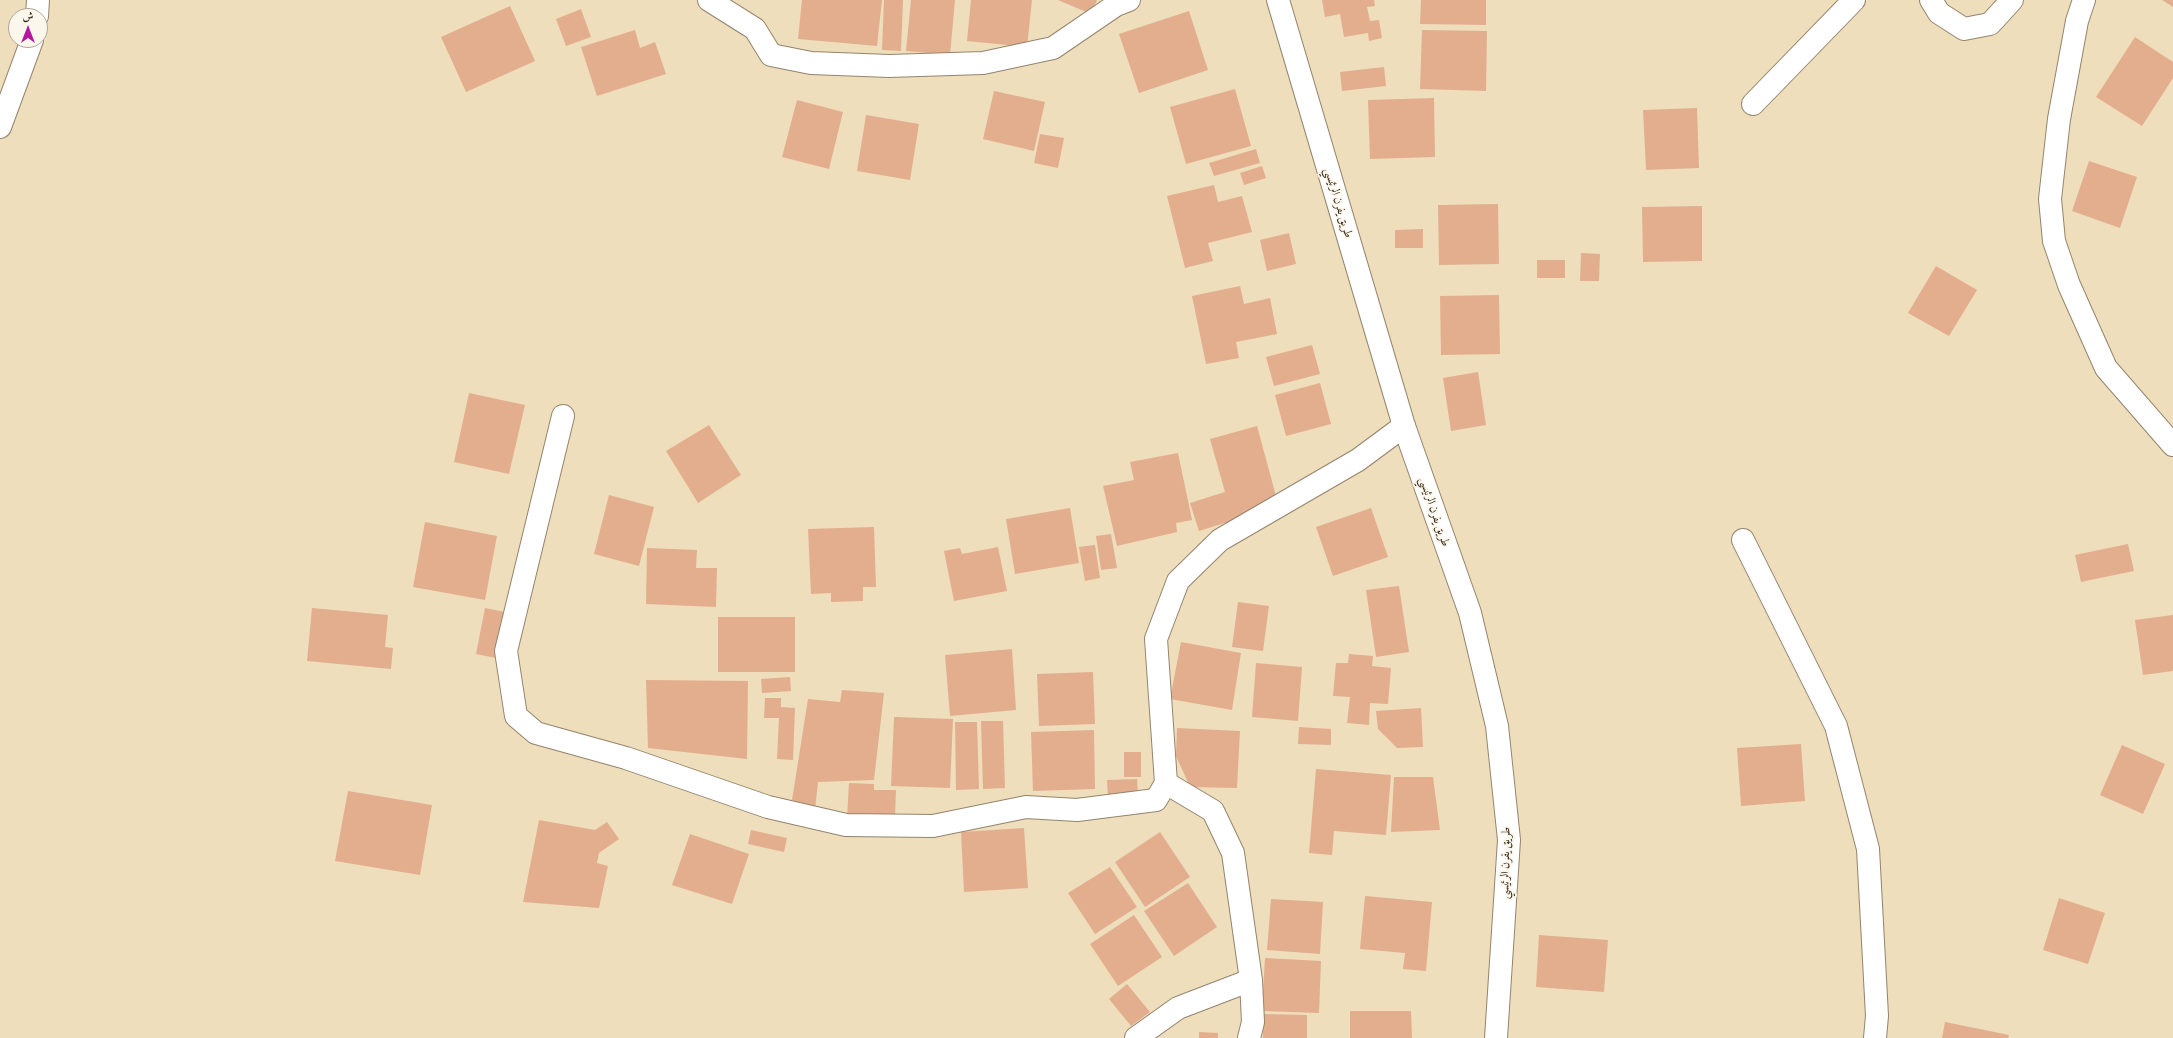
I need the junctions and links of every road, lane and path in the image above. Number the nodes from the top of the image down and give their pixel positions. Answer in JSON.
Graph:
{"nodes":[{"id":1,"x":708,"y":0,"type":"edge"},
{"id":2,"x":1129,"y":0,"type":"edge"},
{"id":3,"x":1278,"y":0,"type":"edge"},
{"id":4,"x":1854,"y":0,"type":"edge"},
{"id":5,"x":1931,"y":0,"type":"edge"},
{"id":6,"x":2012,"y":0,"type":"edge"},
{"id":7,"x":2084,"y":0,"type":"edge"},
{"id":8,"x":29,"y":48,"type":"edge"},
{"id":9,"x":1753,"y":104,"type":"dead end"},
{"id":10,"x":0,"y":126,"type":"edge"},
{"id":11,"x":563,"y":416,"type":"dead end"},
{"id":12,"x":1404,"y":426,"type":"junction"},
{"id":13,"x":2173,"y":445,"type":"edge"},
{"id":14,"x":1743,"y":540,"type":"dead end"},
{"id":15,"x":1166,"y":783,"type":"junction"},
{"id":16,"x":1251,"y":980,"type":"junction"},
{"id":17,"x":1136,"y":1038,"type":"edge"},
{"id":18,"x":1249,"y":1038,"type":"edge"},
{"id":19,"x":1496,"y":1038,"type":"edge"},
{"id":20,"x":1875,"y":1038,"type":"edge"}],
"edges":[{"from":1,"to":2,"type":"street"},
{"from":3,"to":12,"type":"street","name":"طريق يفرن الرئيسي"},
{"from":4,"to":9,"type":"street"},
{"from":5,"to":6,"type":"street"},
{"from":7,"to":13,"type":"street"},
{"from":8,"to":10,"type":"street"},
{"from":11,"to":15,"type":"street"},
{"from":12,"to":15,"type":"street"},
{"from":12,"to":19,"type":"street","name":"طريق يفرن الرئيسي"},
{"from":14,"to":20,"type":"street"},
{"from":15,"to":16,"type":"street"},
{"from":16,"to":17,"type":"street"},
{"from":16,"to":18,"type":"street"}]}
